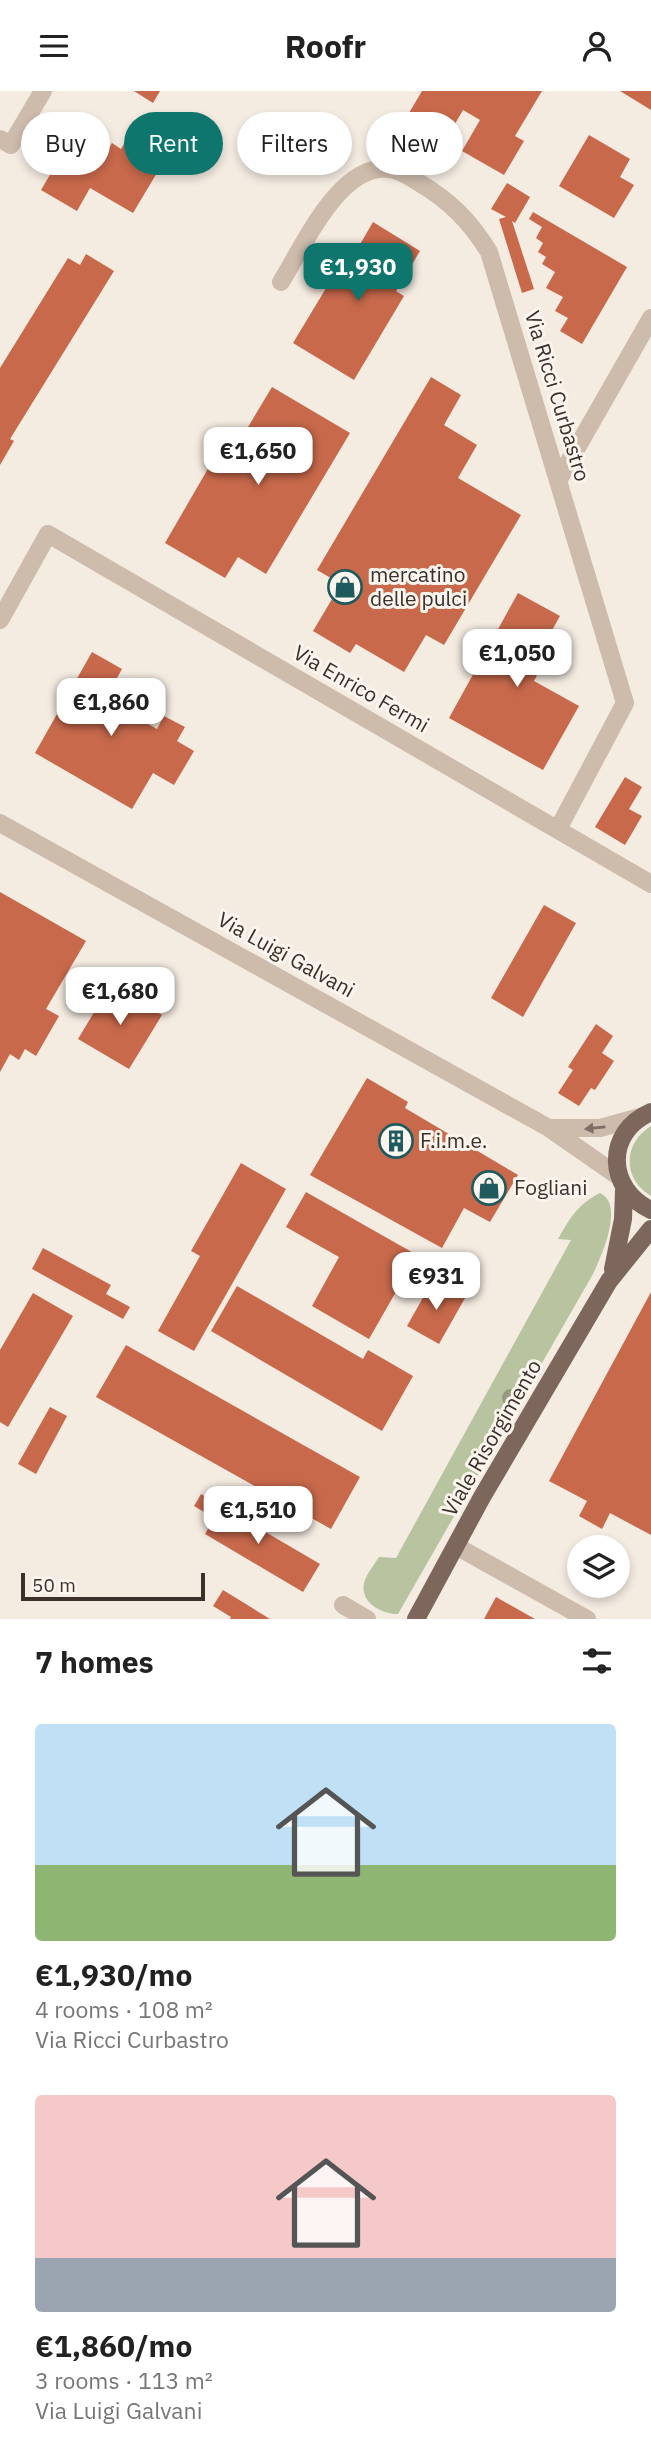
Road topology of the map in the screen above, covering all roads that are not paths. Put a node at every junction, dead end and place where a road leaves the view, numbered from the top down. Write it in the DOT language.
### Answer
graph roads {
  1 [pos="43,91"];
  2 [pos="0,139"];
  3 [pos="281,282"];
  4 [pos="651,318"];
  5 [pos="559,479"];
  6 [pos="0,620"];
  7 [pos="0,823"];
  8 [pos="558,829"];
  9 [pos="651,884"];
  10 [pos="646,1114"];
  11 [pos="549,1128"];
  12 [pos="621,1183"];
  13 [pos="651,1210"];
  14 [pos="651,1229"];
  15 [pos="609,1281"];
  16 [pos="456,1546"];
  17 [pos="343,1605"];
  18 [pos="367,1619"];
  19 [pos="416,1619"];
  20 [pos="587,1619"];
  1 -- 2 [label="street"];
  3 -- 5 [label="street, Via Ricci Curbastro"];
  4 -- 5 [label="street"];
  5 -- 8 [label="street, Via Ricci Curbastro"];
  6 -- 8 [label="street, Via Enrico Fermi"];
  7 -- 11 [label="street, Via Luigi Galvani"];
  8 -- 9 [label="street, Via Enrico Fermi"];
  10 -- 11 [label="street, Via Luigi Galvani, one-way"];
  10 -- 12 [label="main road, Viale Risorgimento"];
  11 -- 12 [label="street, Via Luigi Galvani"];
  12 -- 13 [label="main road"];
  12 -- 15 [label="main road, Viale Risorgimento"];
  14 -- 15 [label="main road, Viale Risorgimento"];
  15 -- 16 [label="main road, Viale Risorgimento"];
  16 -- 19 [label="main road, Viale Risorgimento"];
  16 -- 20 [label="street"];
  17 -- 18 [label="street"];
}
